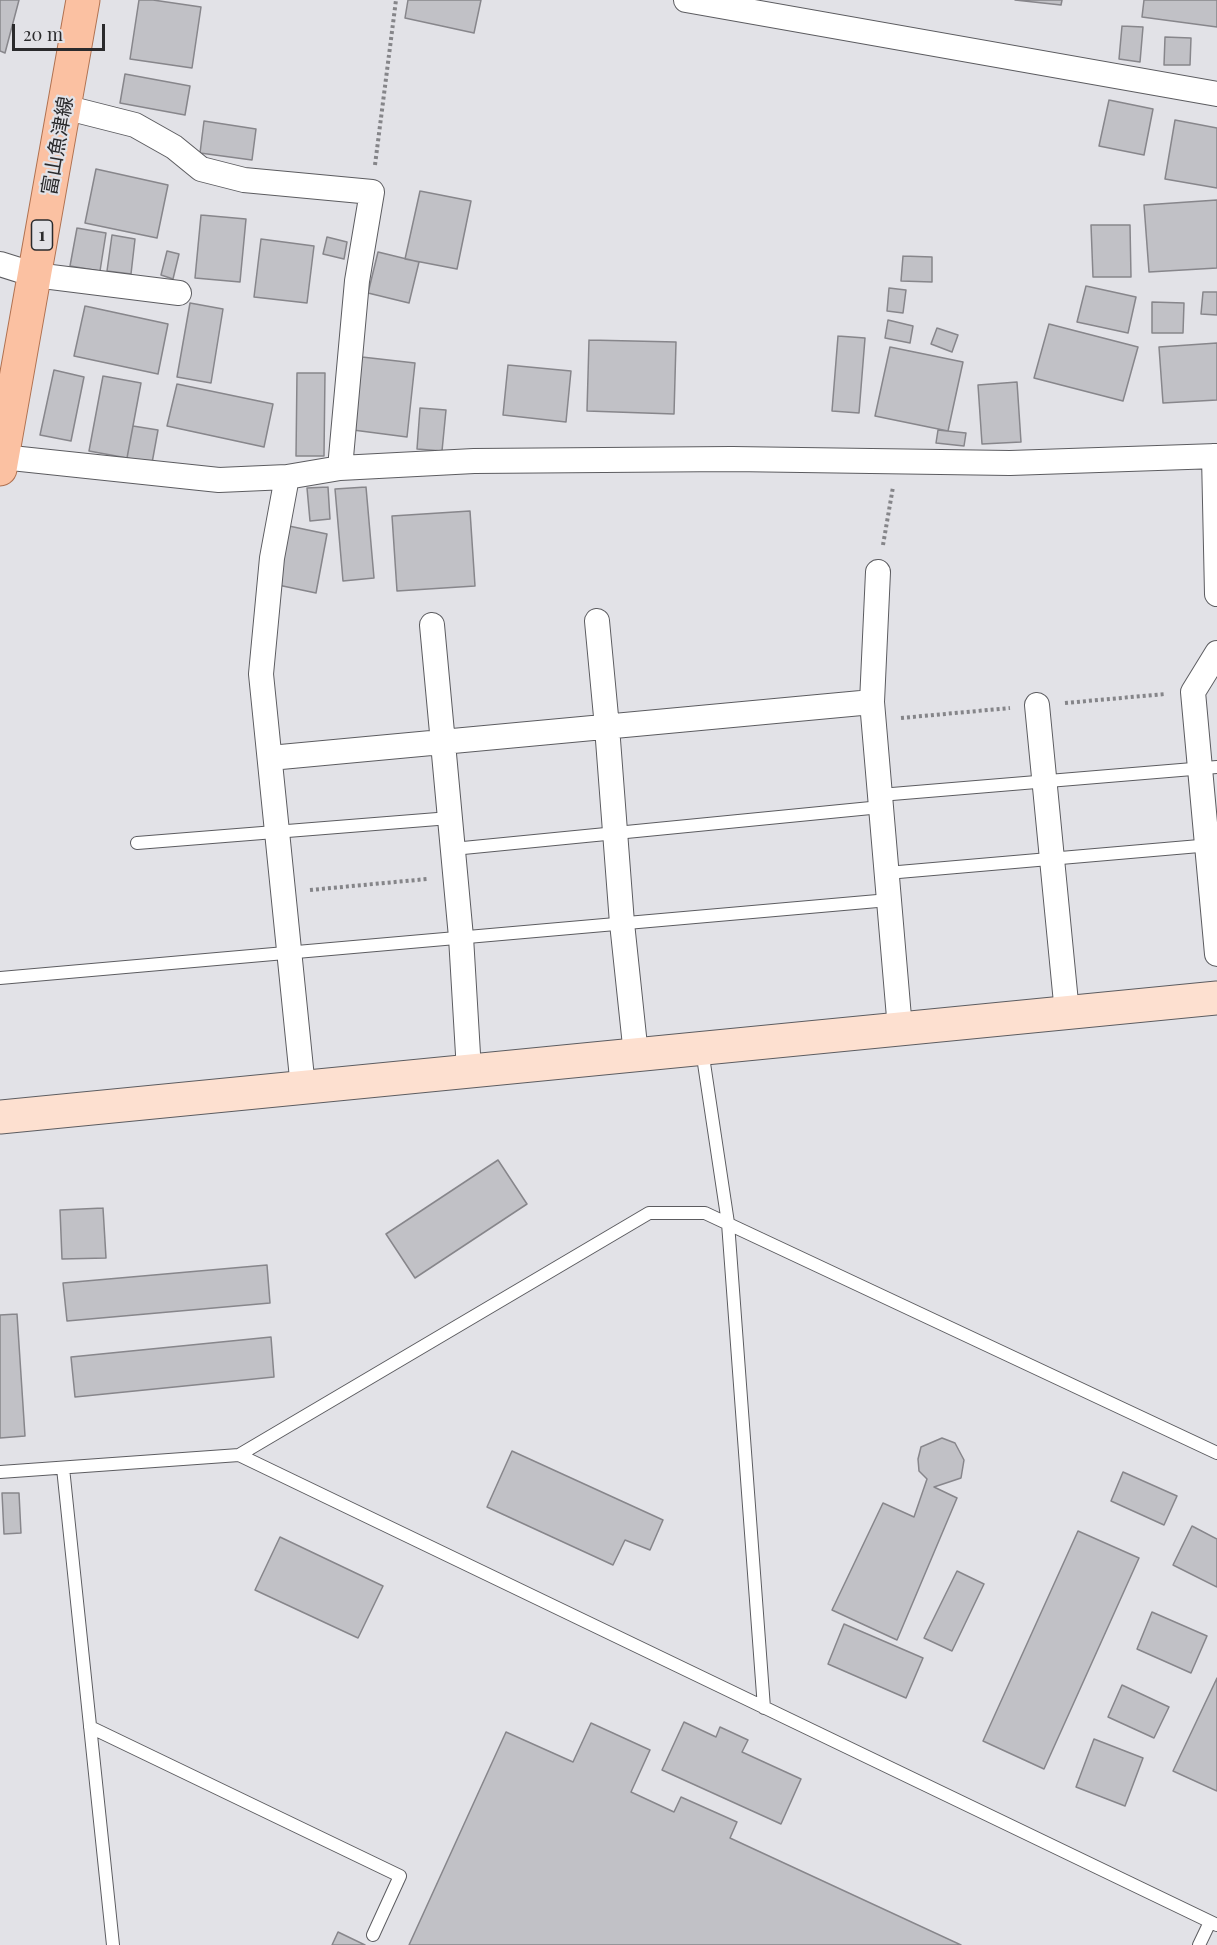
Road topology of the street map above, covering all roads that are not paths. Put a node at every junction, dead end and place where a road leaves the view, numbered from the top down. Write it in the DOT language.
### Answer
graph roads {
  1 [pos="83,0"];
  2 [pos="686,0"];
  3 [pos="1217,94"];
  4 [pos="64,107"];
  5 [pos="0,264"];
  6 [pos="35,275"];
  7 [pos="179,293"];
  8 [pos="1215,456"];
  9 [pos="1,463"];
  10 [pos="340,468"];
  11 [pos="287,477"];
  12 [pos="878,572"];
  13 [pos="1217,594"];
  14 [pos="597,621"];
  15 [pos="432,625"];
  16 [pos="1217,653"];
  17 [pos="872,702"];
  18 [pos="1037,705"];
  19 [pos="607,726"];
  20 [pos="443,742"];
  21 [pos="270,758"];
  22 [pos="1208,768"];
  23 [pos="1044,781"];
  24 [pos="880,801"];
  25 [pos="450,818"];
  26 [pos="278,833"];
  27 [pos="614,834"];
  28 [pos="137,843"];
  29 [pos="1212,845"];
  30 [pos="453,849"];
  31 [pos="1053,860"];
  32 [pos="887,873"];
  33 [pos="889,900"];
  34 [pos="622,923"];
  35 [pos="461,937"];
  36 [pos="290,952"];
  37 [pos="1217,954"];
  38 [pos="0,978"];
  39 [pos="1217,998"];
  40 [pos="1067,1013"];
  41 [pos="900,1029"];
  42 [pos="702,1048"];
  43 [pos="636,1055"];
  44 [pos="469,1071"];
  45 [pos="303,1088"];
  46 [pos="0,1118"];
  47 [pos="728,1222"];
  48 [pos="1217,1453"];
  49 [pos="239,1455"];
  50 [pos="63,1468"];
  51 [pos="0,1472"];
  52 [pos="764,1708"];
  53 [pos="90,1726"];
  54 [pos="1213,1923"];
  55 [pos="374,1935"];
  56 [pos="113,1945"];
  57 [pos="1199,1945"];
  1 -- 4 [label="main road, 富山魚津線 / 1"];
  2 -- 3 [label="street"];
  4 -- 6 [label="main road, 富山魚津線 / 1"];
  4 -- 10 [label="street"];
  5 -- 6 [label="street"];
  6 -- 7 [label="street"];
  6 -- 9 [label="main road, 富山魚津線 / 1"];
  8 -- 10 [label="street"];
  8 -- 13 [label="street"];
  9 -- 11 [label="street"];
  10 -- 11 [label="street"];
  11 -- 21 [label="street"];
  12 -- 17 [label="street"];
  14 -- 19 [label="street"];
  15 -- 20 [label="street"];
  16 -- 22 [label="street"];
  17 -- 19 [label="street"];
  17 -- 24 [label="street"];
  18 -- 23 [label="street"];
  19 -- 20 [label="street"];
  19 -- 27 [label="street"];
  20 -- 21 [label="street"];
  20 -- 25 [label="street"];
  21 -- 26 [label="street"];
  22 -- 23 [label="lane"];
  22 -- 29 [label="street"];
  23 -- 24 [label="lane"];
  23 -- 31 [label="street"];
  24 -- 27 [label="lane"];
  24 -- 32 [label="street"];
  25 -- 26 [label="lane"];
  25 -- 30 [label="street"];
  26 -- 28 [label="lane"];
  26 -- 36 [label="street"];
  27 -- 30 [label="lane"];
  27 -- 34 [label="street"];
  29 -- 31 [label="lane"];
  29 -- 37 [label="street"];
  30 -- 35 [label="street"];
  31 -- 32 [label="lane"];
  31 -- 40 [label="street"];
  32 -- 33 [label="street"];
  33 -- 34 [label="lane"];
  33 -- 41 [label="street"];
  34 -- 35 [label="lane"];
  34 -- 43 [label="street"];
  35 -- 36 [label="lane"];
  35 -- 44 [label="street"];
  36 -- 38 [label="lane"];
  36 -- 45 [label="street"];
  39 -- 40 [label="street"];
  40 -- 41 [label="street"];
  41 -- 42 [label="street"];
  42 -- 43 [label="street"];
  42 -- 47 [label="lane"];
  43 -- 44 [label="street"];
  44 -- 45 [label="street"];
  45 -- 46 [label="street"];
  47 -- 48 [label="lane"];
  47 -- 49 [label="lane"];
  47 -- 52 [label="lane"];
  49 -- 50 [label="lane"];
  49 -- 52 [label="lane"];
  50 -- 51 [label="lane"];
  50 -- 53 [label="lane"];
  52 -- 54 [label="lane"];
  53 -- 55 [label="lane"];
  53 -- 56 [label="lane"];
  54 -- 57 [label="lane"];
}
